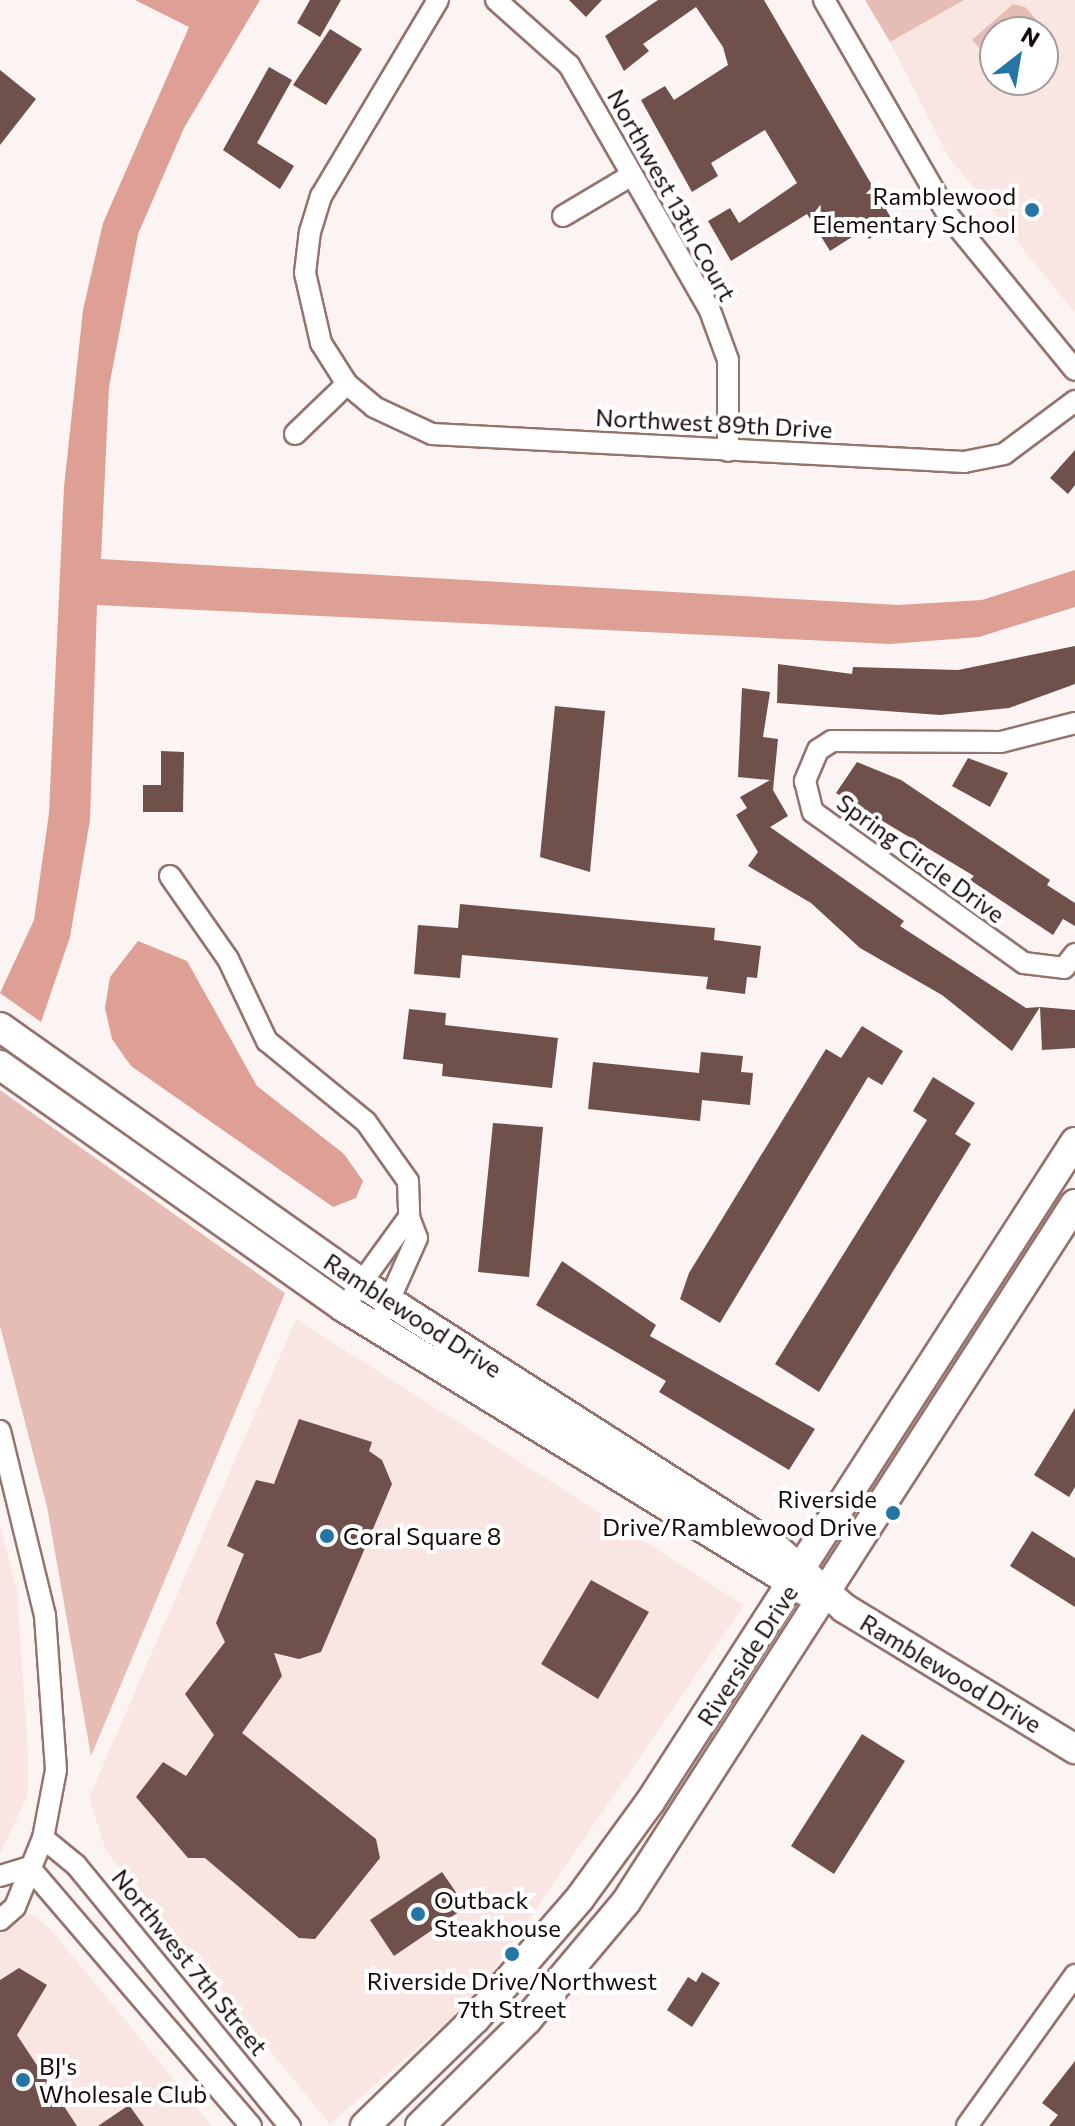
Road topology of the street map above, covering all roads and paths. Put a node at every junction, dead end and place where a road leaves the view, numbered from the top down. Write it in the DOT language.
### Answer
graph roads {
  1 [pos="438,0"];
  2 [pos="496,0"];
  3 [pos="824,0"];
  4 [pos="632,175"];
  5 [pos="563,216"];
  6 [pos="1075,370"];
  7 [pos="347,384"];
  8 [pos="1075,401"];
  9 [pos="295,434"];
  10 [pos="728,451"];
  11 [pos="1075,723"];
  12 [pos="170,876"];
  13 [pos="1075,954"];
  14 [pos="0,1027"];
  15 [pos="10,1073"];
  16 [pos="1075,1142"];
  17 [pos="1075,1204"];
  18 [pos="409,1217"];
  19 [pos="361,1283"];
  20 [pos="390,1302"];
  21 [pos="343,1307"];
  22 [pos="374,1327"];
  23 [pos="0,1431"];
  24 [pos="797,1578"];
  25 [pos="828,1596"];
  26 [pos="1075,1749"];
  27 [pos="43,1838"];
  28 [pos="29,1867"];
  29 [pos="0,1876"];
  30 [pos="0,1920"];
  31 [pos="1075,1975"];
  32 [pos="251,2126"];
  33 [pos="290,2126"];
  34 [pos="365,2126"];
  35 [pos="420,2126"];
  36 [pos="967,2126"];
  1 -- 7 [label="street"];
  2 -- 4 [label="street, Northwest 13th Court"];
  3 -- 6 [label="street"];
  4 -- 5 [label="street"];
  4 -- 10 [label="street, Northwest 13th Court"];
  7 -- 9 [label="street"];
  7 -- 10 [label="street, Northwest 89th Drive"];
  8 -- 10 [label="street, Northwest 89th Drive"];
  11 -- 13 [label="street, Spring Circle Drive"];
  12 -- 18 [label="street"];
  14 -- 19 [label="street, Ramblewood Drive"];
  15 -- 21 [label="street, Ramblewood Drive"];
  16 -- 24 [label="street, Riverside Drive"];
  17 -- 25 [label="street, Riverside Drive"];
  18 -- 19 [label="street"];
  18 -- 20 [label="street"];
  19 -- 20 [label="street, Ramblewood Drive"];
  19 -- 21 [label="street"];
  20 -- 22 [label="street"];
  20 -- 24 [label="street, Ramblewood Drive"];
  21 -- 22 [label="street, Ramblewood Drive"];
  22 -- 24 [label="street, Ramblewood Drive"];
  23 -- 27 [label="street"];
  24 -- 25 [label="street, Ramblewood Drive"];
  24 -- 34 [label="street, Riverside Drive"];
  25 -- 26 [label="street, Ramblewood Drive"];
  25 -- 35 [label="street, Riverside Drive"];
  27 -- 28 [label="street"];
  27 -- 33 [label="street, Northwest 7th Street"];
  28 -- 29 [label="street"];
  28 -- 30 [label="street"];
  28 -- 32 [label="street"];
  31 -- 36 [label="street"];
}
